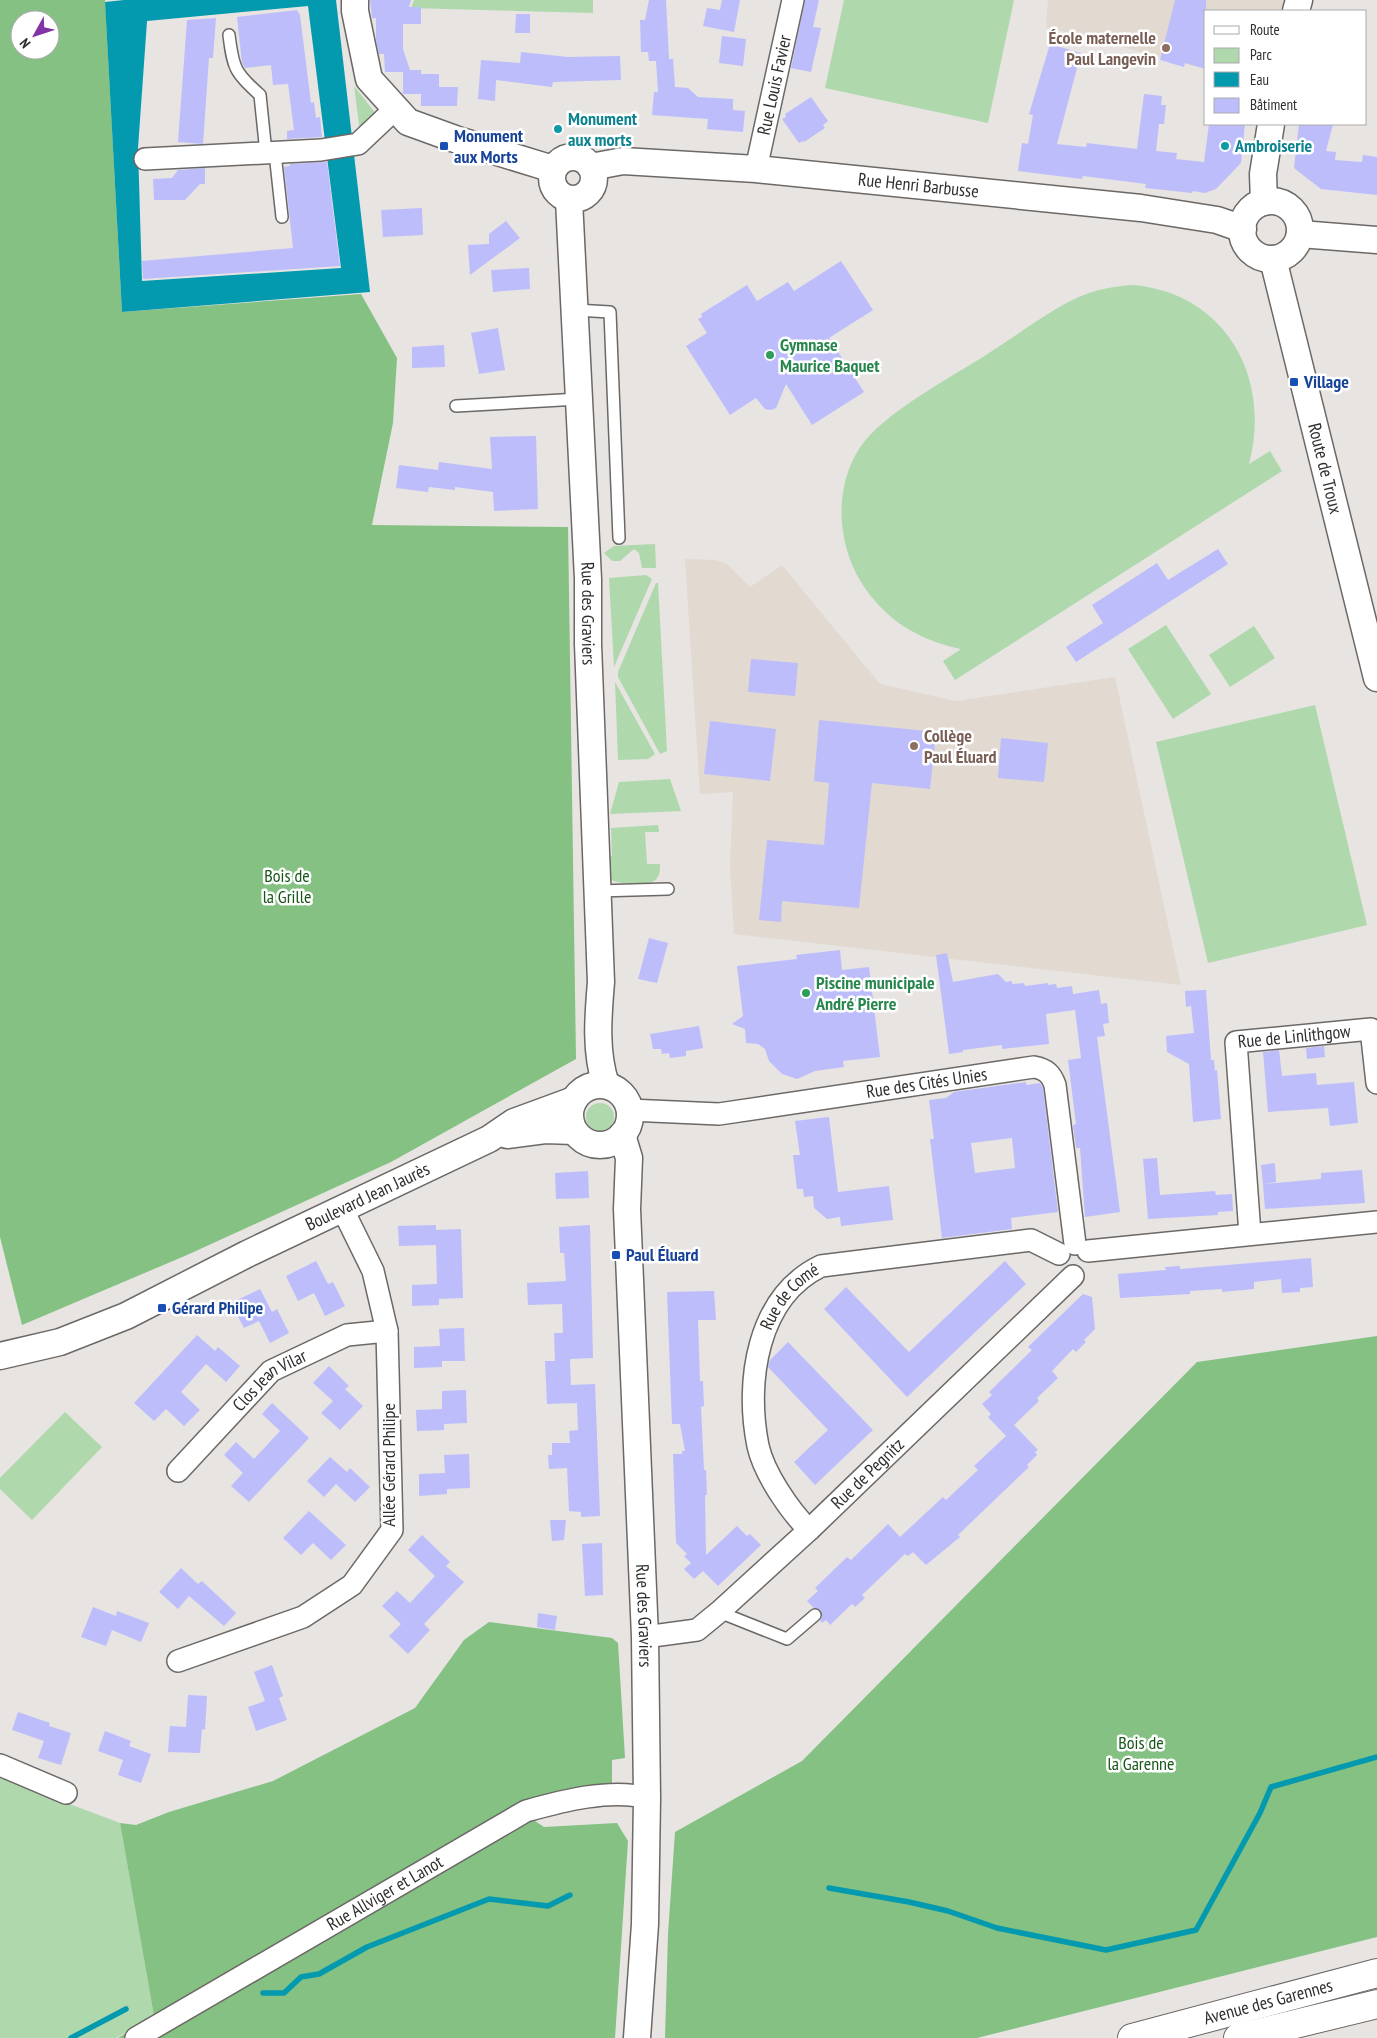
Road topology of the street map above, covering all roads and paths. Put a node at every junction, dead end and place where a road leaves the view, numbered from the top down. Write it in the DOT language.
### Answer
graph roads {
  1 [pos="355,0"];
  2 [pos="793,0"];
  3 [pos="229,35"];
  4 [pos="394,110"];
  5 [pos="1271,125"];
  6 [pos="271,153"];
  7 [pos="145,159"];
  8 [pos="591,167"];
  9 [pos="554,169"];
  10 [pos="756,169"];
  11 [pos="569,200"];
  12 [pos="1264,202"];
  13 [pos="282,217"];
  14 [pos="1243,229"];
  15 [pos="1300,234"];
  16 [pos="1377,240"];
  17 [pos="1273,259"];
  18 [pos="574,310"];
  19 [pos="580,400"];
  20 [pos="456,406"];
  21 [pos="619,538"];
  22 [pos="1377,678"];
  23 [pos="668,889"];
  24 [pos="598,891"];
  25 [pos="1377,1083"];
  26 [pos="587,1092"];
  27 [pos="630,1110"];
  28 [pos="574,1131"];
  29 [pos="622,1135"];
  30 [pos="489,1139"];
  31 [pos="596,1144"];
  32 [pos="627,1209"];
  33 [pos="344,1210"];
  34 [pos="1377,1222"];
  35 [pos="1250,1234"];
  36 [pos="1074,1250"];
  37 [pos="1073,1276"];
  38 [pos="387,1331"];
  39 [pos="0,1356"];
  40 [pos="178,1471"];
  41 [pos="809,1530"];
  42 [pos="719,1612"];
  43 [pos="815,1615"];
  44 [pos="645,1637"];
  45 [pos="178,1661"];
  46 [pos="0,1765"];
  47 [pos="66,1793"];
  48 [pos="647,1798"];
  49 [pos="1377,1974"];
  50 [pos="1377,2004"];
  51 [pos="639,2034"];
  52 [pos="136,2038"];
  53 [pos="1132,2038"];
  54 [pos="1238,2038"];
  1 -- 4 [label="street"];
  2 -- 10 [label="street, Rue Louis Favier"];
  3 -- 6 [label="lane"];
  4 -- 6 [label="street"];
  4 -- 9 [label="street"];
  5 -- 12 [label="street"];
  6 -- 7 [label="street"];
  6 -- 13 [label="lane"];
  8 -- 9 [label="street"];
  8 -- 10 [label="street, Rue Henri Barbusse"];
  8 -- 11 [label="street"];
  9 -- 11 [label="street"];
  10 -- 14 [label="street, Rue Henri Barbusse"];
  11 -- 18 [label="street, Rue des Graviers"];
  12 -- 14 [label="street"];
  12 -- 15 [label="street"];
  14 -- 17 [label="street"];
  15 -- 16 [label="street"];
  15 -- 17 [label="street"];
  17 -- 22 [label="street, Route de Troux"];
  18 -- 19 [label="street, Rue des Graviers"];
  18 -- 21 [label="lane"];
  19 -- 20 [label="lane"];
  19 -- 24 [label="street, Rue des Graviers"];
  23 -- 24 [label="lane"];
  24 -- 26 [label="street, Rue des Graviers"];
  25 -- 35 [label="street, Rue de Linlithgow"];
  26 -- 27 [label="street"];
  26 -- 28 [label="street"];
  26 -- 30 [label="street, Boulevard Jean Jaurès"];
  27 -- 29 [label="street"];
  27 -- 36 [label="street, Rue des Cités Unies"];
  28 -- 30 [label="street, Boulevard Jean Jaurès"];
  28 -- 31 [label="street"];
  29 -- 31 [label="street"];
  29 -- 32 [label="street, Rue des Graviers"];
  30 -- 33 [label="street, Boulevard Jean Jaurès"];
  31 -- 32 [label="street, Rue des Graviers"];
  32 -- 44 [label="street, Rue des Graviers"];
  33 -- 38 [label="street, Allée Gérard Philipe"];
  33 -- 39 [label="street, Boulevard Jean Jaurès"];
  34 -- 35 [label="street"];
  35 -- 36 [label="street"];
  36 -- 37 [label="street"];
  36 -- 37 [label="street, Rue de Pegnitz"];
  36 -- 41 [label="street, Rue de Comé"];
  37 -- 41 [label="street, Rue de Pegnitz"];
  38 -- 40 [label="street, Clos Jean Vilar"];
  38 -- 45 [label="street, Allée Gérard Philipe"];
  41 -- 42 [label="street, Rue de Pegnitz"];
  42 -- 43 [label="lane"];
  42 -- 44 [label="street, Rue de Pegnitz"];
  44 -- 48 [label="street, Rue des Graviers"];
  46 -- 47 [label="street"];
  48 -- 51 [label="street, Rue des Graviers"];
  48 -- 52 [label="street, Rue Allviger et Lanot"];
  49 -- 53 [label="main road, Avenue des Garennes"];
  50 -- 54 [label="main road, Avenue des Garennes"];
}
